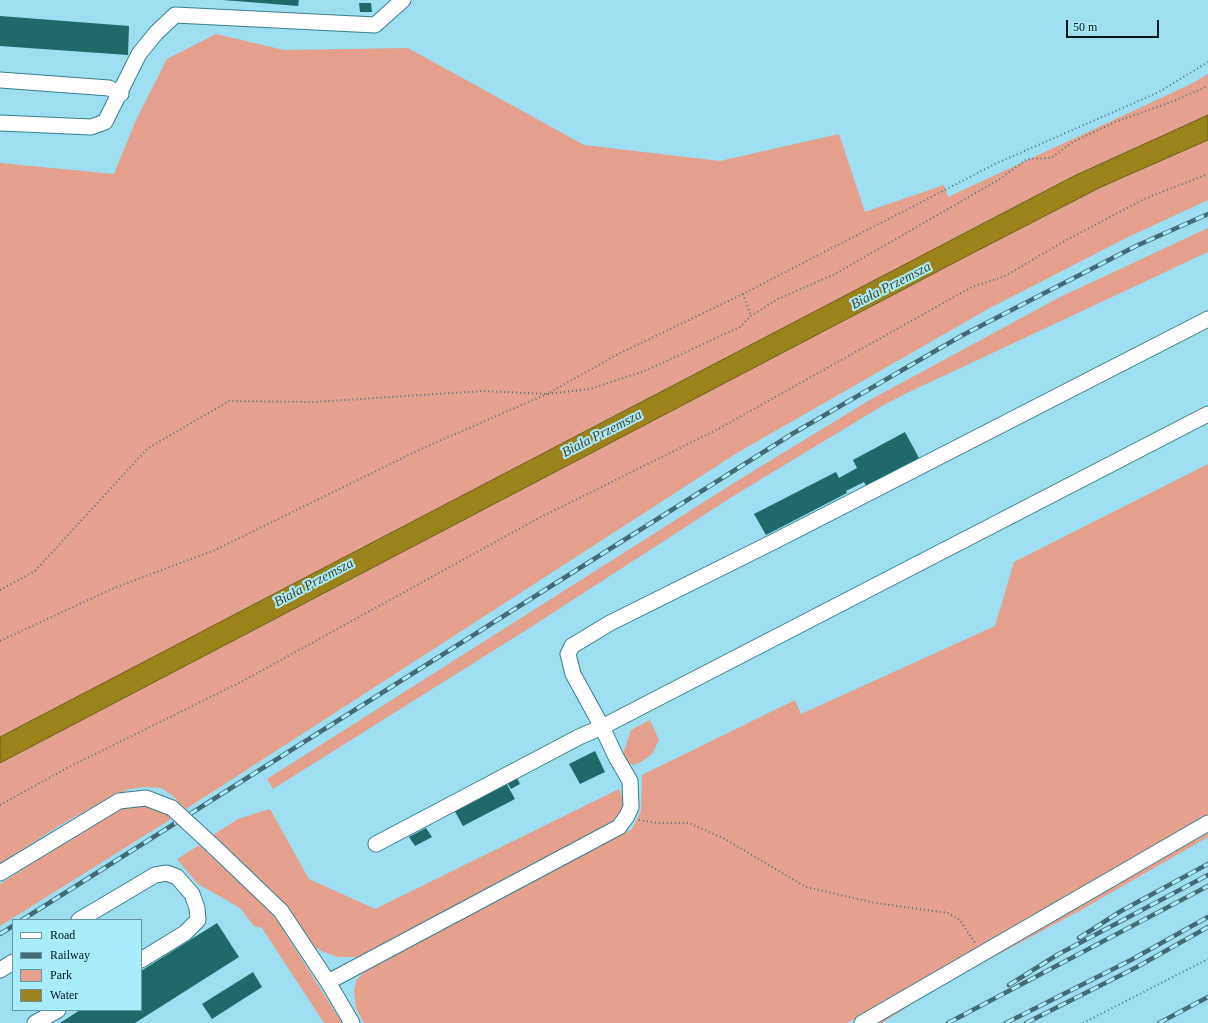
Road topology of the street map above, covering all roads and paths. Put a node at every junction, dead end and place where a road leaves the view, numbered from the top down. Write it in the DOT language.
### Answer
graph roads {
  1 [pos="403,0"];
  2 [pos="1208,62"];
  3 [pos="0,80"];
  4 [pos="1208,86"];
  5 [pos="121,94"];
  6 [pos="0,123"];
  7 [pos="1208,174"];
  8 [pos="743,294"];
  9 [pos="751,316"];
  10 [pos="1208,319"];
  11 [pos="547,394"];
  12 [pos="1208,414"];
  13 [pos="0,590"];
  14 [pos="0,641"];
  15 [pos="602,727"];
  16 [pos="0,805"];
  17 [pos="631,807"];
  18 [pos="1208,823"];
  19 [pos="376,844"];
  20 [pos="0,874"];
  21 [pos="81,919"];
  22 [pos="982,953"];
  23 [pos="142,959"];
  24 [pos="1208,959"];
  25 [pos="12,963"];
  26 [pos="0,970"];
  27 [pos="328,982"];
  28 [pos="56,1011"];
  29 [pos="35,1023"];
  30 [pos="352,1023"];
  31 [pos="862,1023"];
  32 [pos="1083,1023"];
  1 -- 5 [label="street"];
  2 -- 8 [label="path"];
  3 -- 5 [label="street"];
  4 -- 9 [label="path"];
  5 -- 6 [label="street"];
  7 -- 16 [label="path"];
  8 -- 9 [label="path"];
  8 -- 11 [label="path"];
  9 -- 11 [label="path"];
  10 -- 15 [label="street"];
  11 -- 13 [label="path"];
  11 -- 14 [label="path"];
  12 -- 15 [label="street"];
  15 -- 17 [label="street"];
  15 -- 19 [label="street"];
  17 -- 22 [label="path"];
  17 -- 27 [label="street"];
  18 -- 22 [label="street"];
  20 -- 27 [label="street, bridge"];
  21 -- 23 [label="street"];
  22 -- 31 [label="street"];
  24 -- 32 [label="path"];
  25 -- 26 [label="street"];
  27 -- 30 [label="street"];
  28 -- 29 [label="street"];
}
